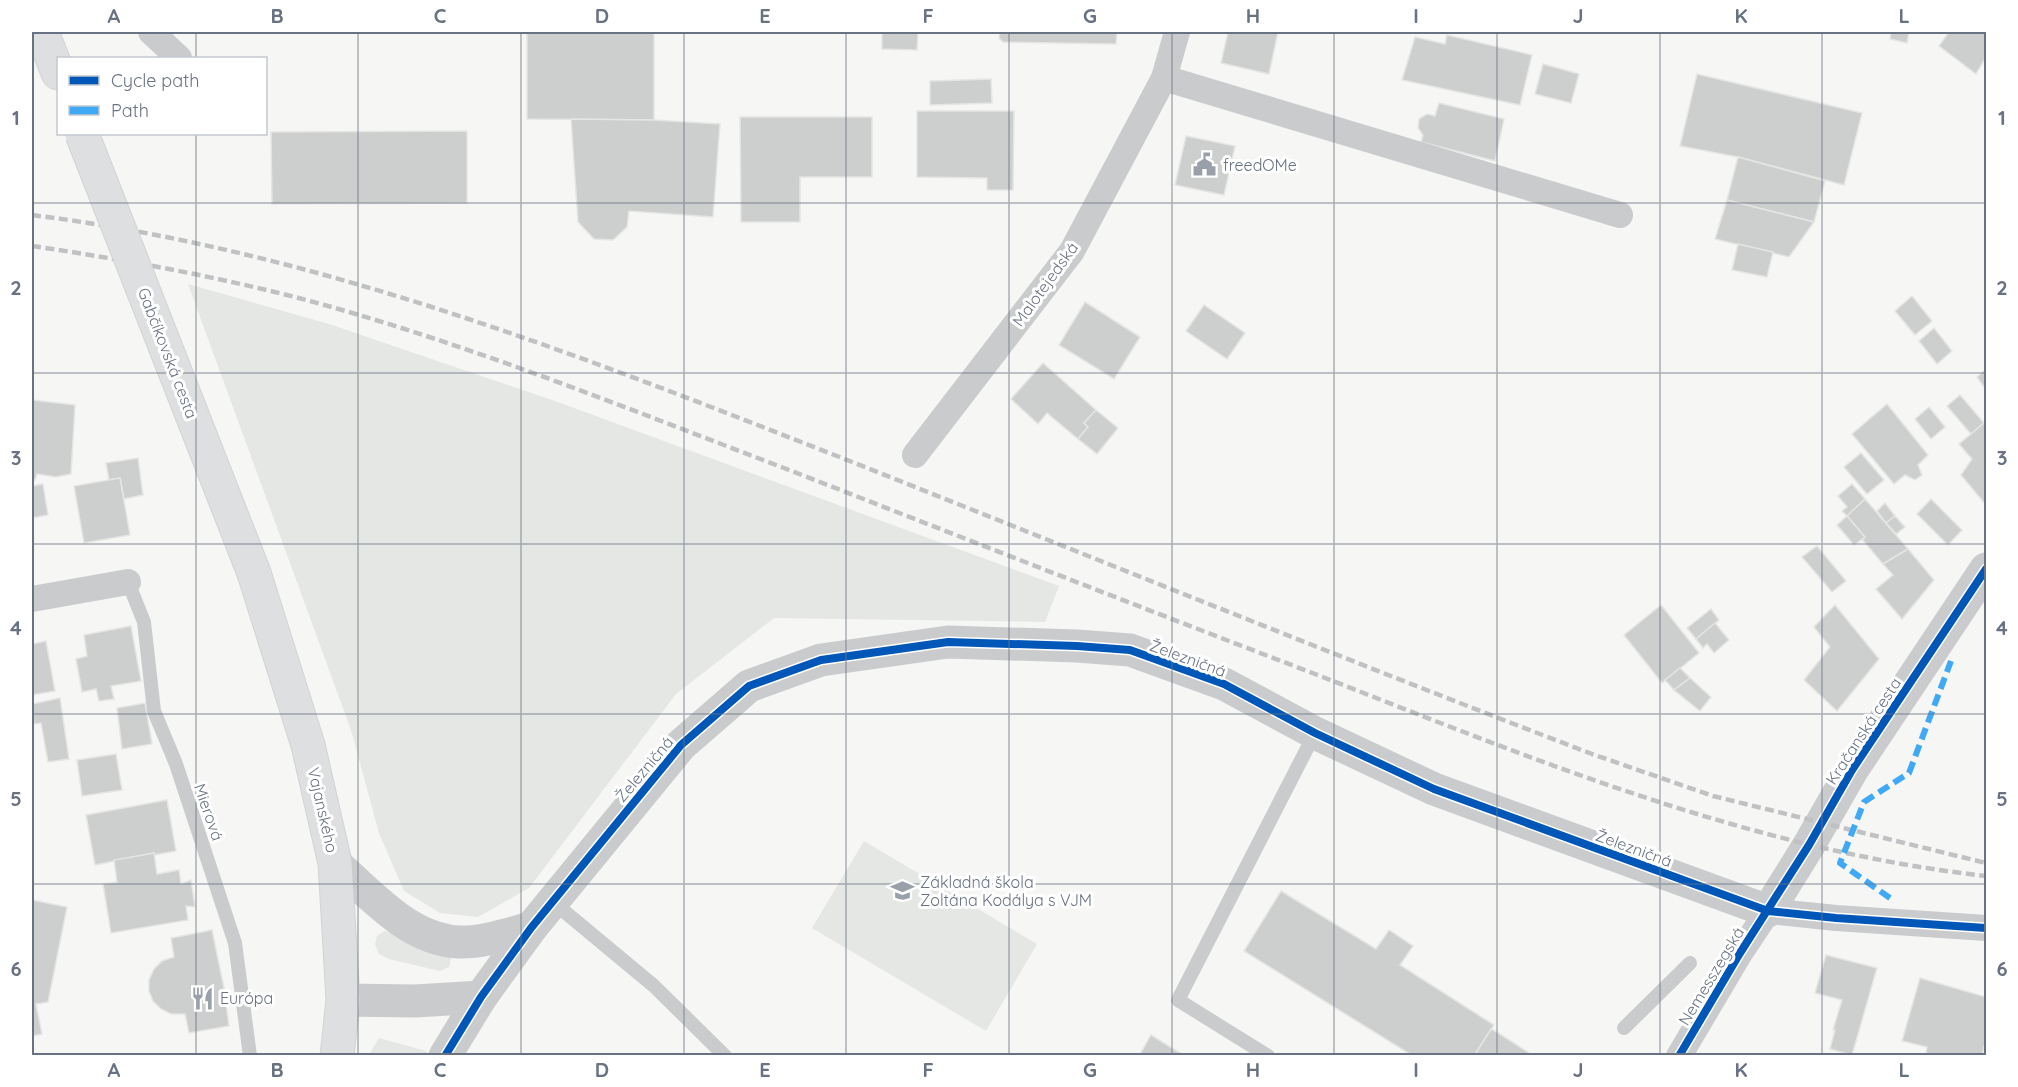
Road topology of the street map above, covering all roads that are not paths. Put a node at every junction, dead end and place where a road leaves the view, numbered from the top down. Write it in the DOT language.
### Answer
graph roads {
  1 [pos="42,32"];
  2 [pos="151,32"];
  3 [pos="1177,32"];
  4 [pos="177,57"];
  5 [pos="57,70"];
  6 [pos="1164,78"];
  7 [pos="82,135"];
  8 [pos="1620,215"];
  9 [pos="915,454"];
  10 [pos="1986,569"];
  11 [pos="254,573"];
  12 [pos="128,582"];
  13 [pos="32,599"];
  14 [pos="1316,733"];
  15 [pos="335,863"];
  16 [pos="554,902"];
  17 [pos="1768,910"];
  18 [pos="531,928"];
  19 [pos="1986,928"];
  20 [pos="1690,963"];
  21 [pos="481,997"];
  22 [pos="343,1000"];
  23 [pos="1624,1028"];
  24 [pos="250,1056"];
  25 [pos="337,1056"];
  26 [pos="446,1056"];
  27 [pos="725,1056"];
  28 [pos="1268,1056"];
  29 [pos="1679,1056"];
  1 -- 5 [label="main road"];
  2 -- 4 [label="street"];
  3 -- 6 [label="street, Malotejedská"];
  6 -- 8 [label="street"];
  6 -- 9 [label="street, Malotejedská"];
  7 -- 11 [label="main road, Gabčíkovská cesta, bridge"];
  10 -- 17 [label="street, Kračanská cesta"];
  11 -- 15 [label="main road, Vajanského"];
  12 -- 13 [label="street"];
  12 -- 24 [label="lane, Mierová"];
  14 -- 16 [label="street, Železničná"];
  14 -- 17 [label="street, Železničná"];
  14 -- 28 [label="lane"];
  15 -- 18 [label="street"];
  15 -- 22 [label="main road, Vajanského"];
  16 -- 18 [label="street, Železničná"];
  16 -- 27 [label="lane"];
  17 -- 19 [label="street, Železničná"];
  17 -- 29 [label="street, Nemesszegská"];
  18 -- 21 [label="street, Železničná"];
  20 -- 23 [label="lane"];
  21 -- 22 [label="street"];
  21 -- 26 [label="street, Železničná"];
  22 -- 25 [label="main road, Vajanského"];
}
